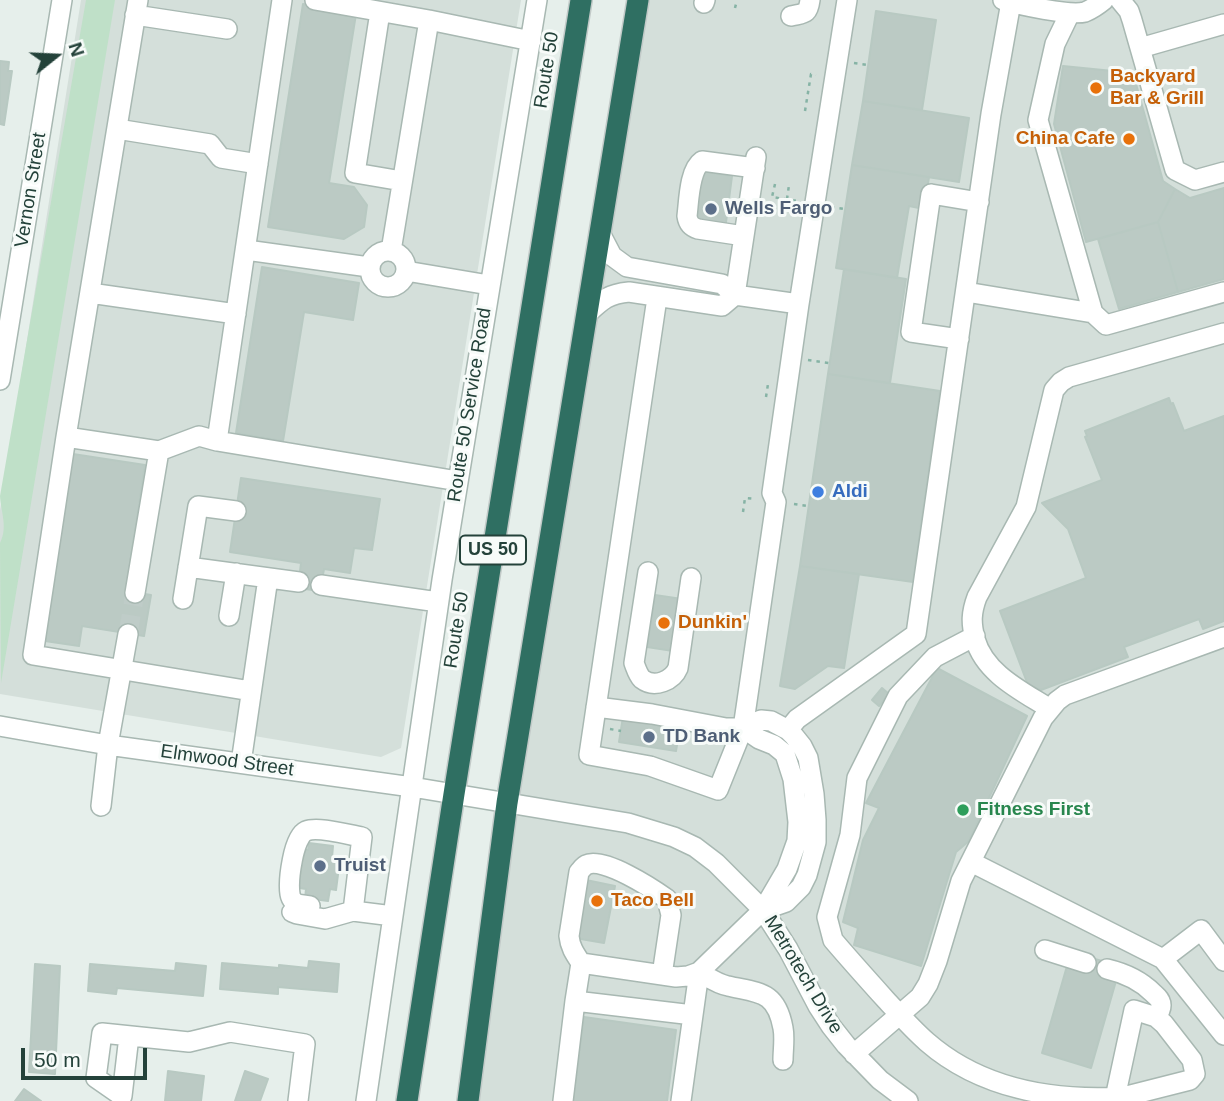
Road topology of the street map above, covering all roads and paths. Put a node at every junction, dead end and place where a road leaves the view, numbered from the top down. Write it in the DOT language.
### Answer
graph roads {
  1 [pos="62,0"];
  2 [pos="282,0"];
  3 [pos="314,0"];
  4 [pos="537,0"];
  5 [pos="581,0"];
  6 [pos="638,0"];
  7 [pos="737,0"];
  8 [pos="802,0"];
  9 [pos="810,0"];
  10 [pos="847,0"];
  11 [pos="1104,0"];
  12 [pos="1120,0"];
  13 [pos="1007,1"];
  14 [pos="137,8"];
  15 [pos="735,8"];
  16 [pos="380,12"];
  17 [pos="1070,13"];
  18 [pos="429,20"];
  19 [pos="1224,24"];
  20 [pos="227,29"];
  21 [pos="531,41"];
  22 [pos="1140,48"];
  23 [pos="117,128"];
  24 [pos="258,164"];
  25 [pos="1224,173"];
  26 [pos="402,181"];
  27 [pos="789,185"];
  28 [pos="787,199"];
  29 [pos="979,202"];
  30 [pos="600,233"];
  31 [pos="744,236"];
  32 [pos="246,250"];
  33 [pos="391,251"];
  34 [pos="369,267"];
  35 [pos="406,271"];
  36 [pos="489,285"];
  37 [pos="966,292"];
  38 [pos="1224,292"];
  39 [pos="90,293"];
  40 [pos="735,295"];
  41 [pos="657,298"];
  42 [pos="799,304"];
  43 [pos="1093,313"];
  44 [pos="236,314"];
  45 [pos="587,314"];
  46 [pos="1224,333"];
  47 [pos="959,339"];
  48 [pos="0,380"];
  49 [pos="66,437"];
  50 [pos="217,441"];
  51 [pos="159,451"];
  52 [pos="458,481"];
  53 [pos="236,511"];
  54 [pos="188,567"];
  55 [pos="648,572"];
  56 [pos="236,573"];
  57 [pos="268,578"];
  58 [pos="691,578"];
  59 [pos="299,582"];
  60 [pos="321,585"];
  61 [pos="135,593"];
  62 [pos="183,599"];
  63 [pos="439,602"];
  64 [pos="229,616"];
  65 [pos="128,634"];
  66 [pos="975,636"];
  67 [pos="1224,636"];
  68 [pos="122,669"];
  69 [pos="251,691"];
  70 [pos="596,707"];
  71 [pos="1050,709"];
  72 [pos="0,726"];
  73 [pos="743,728"];
  74 [pos="788,730"];
  75 [pos="108,746"];
  76 [pos="241,763"];
  77 [pos="412,787"];
  78 [pos="454,794"];
  79 [pos="507,803"];
  80 [pos="101,806"];
  81 [pos="971,862"];
  82 [pos="290,891"];
  83 [pos="763,910"];
  84 [pos="353,911"];
  85 [pos="393,916"];
  86 [pos="1045,950"];
  87 [pos="1163,960"];
  88 [pos="1224,961"];
  89 [pos="581,963"];
  90 [pos="1086,963"];
  91 [pos="1107,969"];
  92 [pos="699,972"];
  93 [pos="662,975"];
  94 [pos="575,1001"];
  95 [pos="900,1014"];
  96 [pos="693,1015"];
  97 [pos="1156,1017"];
  98 [pos="1224,1035"];
  99 [pos="130,1036"];
  100 [pos="854,1054"];
  101 [pos="783,1060"];
  102 [pos="1115,1098"];
  103 [pos="298,1101"];
  104 [pos="366,1101"];
  105 [pos="407,1101"];
  106 [pos="468,1101"];
  107 [pos="563,1101"];
  108 [pos="681,1101"];
  109 [pos="908,1101"];
  1 -- 48 [label="street, Vernon Street"];
  2 -- 24 [label="street"];
  3 -- 16 [label="street"];
  4 -- 21 [label="street, Route 50 Service Road"];
  5 -- 78 [label="highway, Route 50 / US 50"];
  6 -- 30 [label="highway, US 50"];
  7 -- 15 [label="path"];
  8 -- 9 [label="street"];
  10 -- 42 [label="street"];
  11 -- 17 [label="street"];
  12 -- 22 [label="street"];
  13 -- 17 [label="street"];
  13 -- 29 [label="street"];
  14 -- 20 [label="street"];
  14 -- 23 [label="street"];
  16 -- 18 [label="street"];
  16 -- 26 [label="street"];
  17 -- 43 [label="street"];
  18 -- 21 [label="street"];
  18 -- 26 [label="street"];
  19 -- 22 [label="street"];
  21 -- 36 [label="street, Route 50 Service Road"];
  22 -- 25 [label="street"];
  23 -- 24 [label="street"];
  23 -- 39 [label="street"];
  24 -- 32 [label="street"];
  26 -- 33 [label="street"];
  27 -- 28 [label="path"];
  29 -- 37 [label="street"];
  29 -- 47 [label="street"];
  30 -- 40 [label="street"];
  30 -- 45 [label="highway, US 50"];
  31 -- 31 [label="street"];
  31 -- 40 [label="street"];
  32 -- 34 [label="street"];
  32 -- 44 [label="street"];
  33 -- 34 [label="street"];
  33 -- 35 [label="street"];
  34 -- 35 [label="street"];
  35 -- 36 [label="street"];
  36 -- 52 [label="street, Route 50 Service Road"];
  37 -- 43 [label="street"];
  37 -- 47 [label="street"];
  38 -- 43 [label="street"];
  39 -- 44 [label="street"];
  39 -- 49 [label="street"];
  40 -- 41 [label="street"];
  40 -- 42 [label="street"];
  41 -- 45 [label="street"];
  41 -- 70 [label="street"];
  42 -- 73 [label="street"];
  44 -- 50 [label="street"];
  45 -- 79 [label="highway, US 50"];
  46 -- 66 [label="street"];
  47 -- 74 [label="street"];
  49 -- 51 [label="street"];
  49 -- 68 [label="street"];
  50 -- 51 [label="street"];
  50 -- 52 [label="street"];
  51 -- 61 [label="street"];
  52 -- 63 [label="street, Route 50 Service Road"];
  53 -- 54 [label="street"];
  54 -- 56 [label="street"];
  54 -- 62 [label="street"];
  55 -- 58 [label="street"];
  56 -- 57 [label="street"];
  56 -- 64 [label="street"];
  57 -- 59 [label="street"];
  57 -- 69 [label="street"];
  60 -- 63 [label="street"];
  63 -- 77 [label="street, Route 50 Service Road"];
  65 -- 68 [label="street"];
  66 -- 71 [label="street"];
  66 -- 95 [label="street"];
  67 -- 71 [label="street"];
  68 -- 69 [label="street"];
  68 -- 75 [label="street"];
  69 -- 76 [label="street"];
  70 -- 73 [label="street"];
  70 -- 73 [label="street"];
  71 -- 81 [label="street"];
  72 -- 75 [label="street, Elmwood Street"];
  73 -- 74 [label="street"];
  73 -- 83 [label="street"];
  74 -- 83 [label="street"];
  75 -- 76 [label="street, Elmwood Street"];
  75 -- 80 [label="street"];
  76 -- 77 [label="street, Elmwood Street"];
  77 -- 78 [label="street, Elmwood Street"];
  77 -- 85 [label="street, Route 50 Service Road"];
  78 -- 79 [label="street, Metrotech Drive"];
  78 -- 105 [label="highway, Route 50 / US 50"];
  79 -- 83 [label="street, Metrotech Drive"];
  79 -- 106 [label="highway, US 50"];
  81 -- 87 [label="street"];
  81 -- 95 [label="street"];
  82 -- 84 [label="street"];
  82 -- 84 [label="street"];
  82 -- 84 [label="street"];
  83 -- 92 [label="street"];
  83 -- 100 [label="street, Metrotech Drive"];
  84 -- 85 [label="street"];
  85 -- 104 [label="street, Route 50 Service Road"];
  86 -- 90 [label="street"];
  87 -- 88 [label="street"];
  87 -- 98 [label="street"];
  89 -- 93 [label="street"];
  89 -- 93 [label="street"];
  89 -- 94 [label="street"];
  91 -- 97 [label="street"];
  92 -- 93 [label="street"];
  92 -- 96 [label="street"];
  92 -- 101 [label="street"];
  94 -- 96 [label="street"];
  94 -- 107 [label="street"];
  95 -- 100 [label="street"];
  95 -- 102 [label="street"];
  96 -- 108 [label="street"];
  97 -- 102 [label="street"];
  97 -- 102 [label="street"];
  99 -- 103 [label="street"];
  100 -- 109 [label="street, Metrotech Drive"];
}
